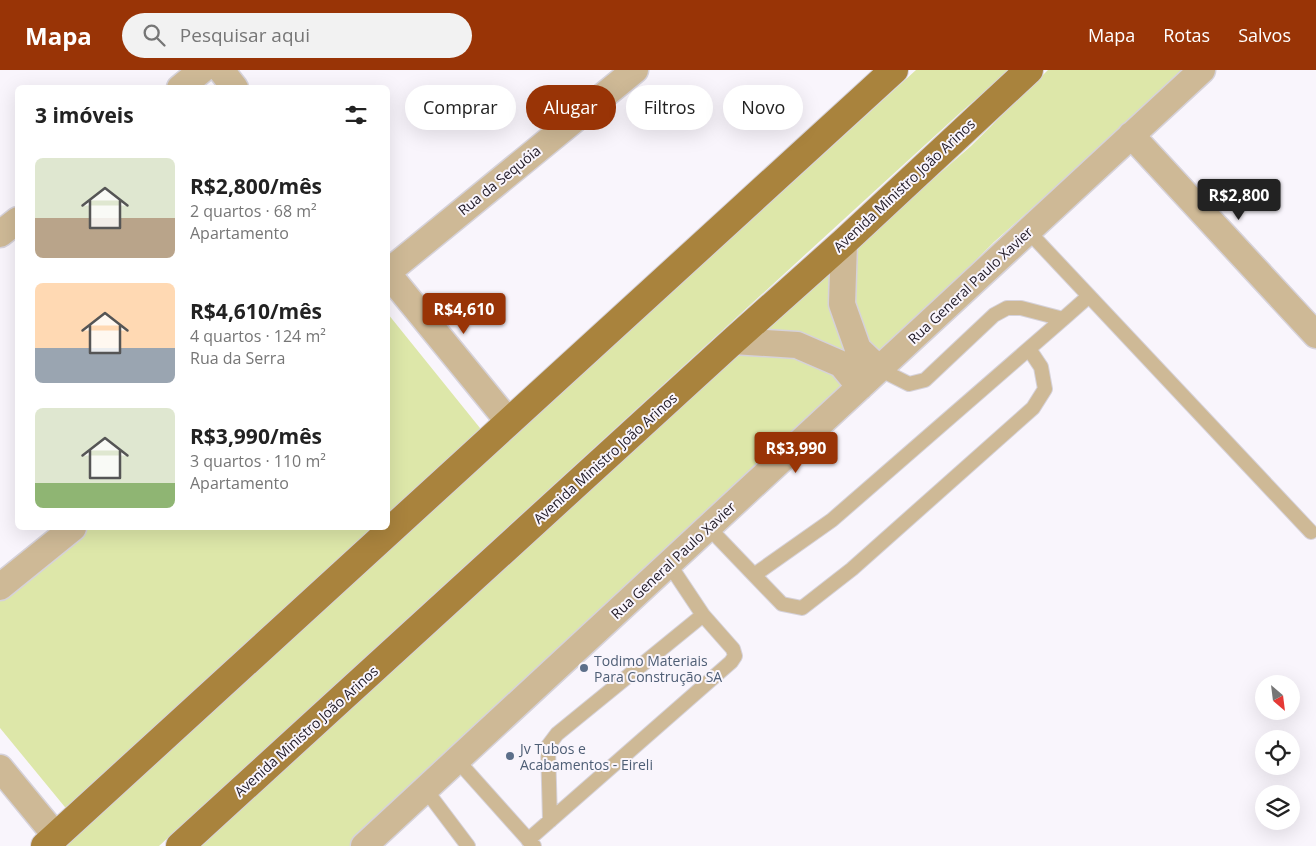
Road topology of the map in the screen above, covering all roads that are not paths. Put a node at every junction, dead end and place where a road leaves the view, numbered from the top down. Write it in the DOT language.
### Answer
graph roads {
  1 [pos="202,70"];
  2 [pos="220,70"];
  3 [pos="635,70"];
  4 [pos="894,70"];
  5 [pos="1029,70"];
  6 [pos="1199,71"];
  7 [pos="184,85"];
  8 [pos="232,85"];
  9 [pos="1131,136"];
  10 [pos="15,222"];
  11 [pos="1028,231"];
  12 [pos="0,234"];
  13 [pos="844,242"];
  14 [pos="390,271"];
  15 [pos="390,275"];
  16 [pos="1089,296"];
  17 [pos="1063,319"];
  18 [pos="1313,326"];
  19 [pos="733,340"];
  20 [pos="1029,349"];
  21 [pos="879,369"];
  22 [pos="860,387"];
  23 [pos="509,422"];
  24 [pos="708,527"];
  25 [pos="71,530"];
  26 [pos="1311,532"];
  27 [pos="669,564"];
  28 [pos="754,575"];
  29 [pos="0,587"];
  30 [pos="704,615"];
  31 [pos="457,760"];
  32 [pos="0,768"];
  33 [pos="425,789"];
  34 [pos="550,821"];
  35 [pos="51,841"];
  36 [pos="531,843"];
  37 [pos="180,846"];
  38 [pos="364,846"];
  39 [pos="468,846"];
  1 -- 7 [label="street"];
  2 -- 8 [label="street"];
  3 -- 14 [label="street, Rua da Sequóia"];
  4 -- 23 [label="main road"];
  5 -- 13 [label="main road, Avenida Ministro João Arinos"];
  6 -- 9 [label="street, Rua General Paulo Xavier"];
  9 -- 11 [label="street, Rua General Paulo Xavier"];
  9 -- 18 [label="street"];
  10 -- 12 [label="street"];
  11 -- 16 [label="lane"];
  11 -- 21 [label="street, Rua General Paulo Xavier"];
  13 -- 19 [label="main road, Avenida Ministro João Arinos"];
  13 -- 21 [label="street"];
  15 -- 23 [label="street"];
  16 -- 17 [label="lane"];
  16 -- 26 [label="lane"];
  17 -- 20 [label="lane"];
  17 -- 21 [label="lane"];
  19 -- 22 [label="street"];
  19 -- 37 [label="main road, Avenida Ministro João Arinos"];
  20 -- 28 [label="lane"];
  20 -- 28 [label="lane"];
  21 -- 22 [label="street, Rua General Paulo Xavier"];
  22 -- 24 [label="street, Rua General Paulo Xavier"];
  23 -- 35 [label="main road"];
  24 -- 27 [label="street, Rua General Paulo Xavier"];
  24 -- 28 [label="lane"];
  25 -- 29 [label="street"];
  27 -- 30 [label="lane"];
  27 -- 31 [label="street, Rua General Paulo Xavier"];
  30 -- 34 [label="lane"];
  30 -- 34 [label="lane"];
  31 -- 33 [label="street, Rua General Paulo Xavier"];
  31 -- 36 [label="lane"];
  32 -- 35 [label="street"];
  33 -- 38 [label="street, Rua General Paulo Xavier"];
  33 -- 39 [label="lane"];
  34 -- 36 [label="lane"];
}
